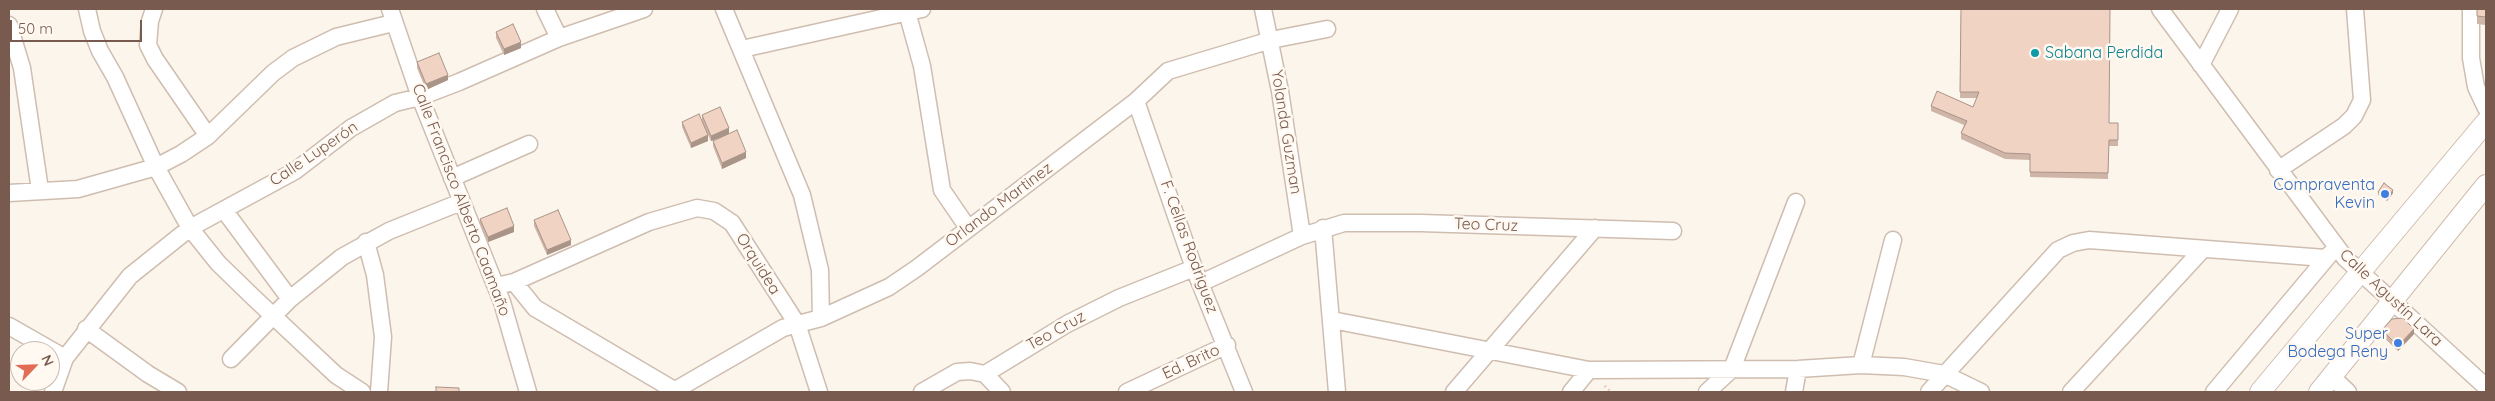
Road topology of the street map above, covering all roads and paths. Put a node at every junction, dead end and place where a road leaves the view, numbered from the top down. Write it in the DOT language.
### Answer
graph roads {
  1 [pos="87,9"];
  2 [pos="154,9"];
  3 [pos="545,9"];
  4 [pos="724,9"];
  5 [pos="1262,9"];
  6 [pos="2230,9"];
  7 [pos="2354,9"];
  8 [pos="2471,9"];
  9 [pos="633,10"];
  10 [pos="915,10"];
  11 [pos="2163,11"];
  12 [pos="861,15"];
  13 [pos="392,16"];
  14 [pos="9,25"];
  15 [pos="1327,29"];
  16 [pos="559,38"];
  17 [pos="1271,40"];
  18 [pos="742,49"];
  19 [pos="2201,65"];
  20 [pos="15,68"];
  21 [pos="420,97"];
  22 [pos="1136,101"];
  23 [pos="2486,108"];
  24 [pos="2486,122"];
  25 [pos="208,136"];
  26 [pos="530,144"];
  27 [pos="156,167"];
  28 [pos="2278,170"];
  29 [pos="452,178"];
  30 [pos="2486,185"];
  31 [pos="40,190"];
  32 [pos="9,193"];
  33 [pos="461,202"];
  34 [pos="1796,202"];
  35 [pos="224,210"];
  36 [pos="190,228"];
  37 [pos="968,228"];
  38 [pos="1323,228"];
  39 [pos="1595,228"];
  40 [pos="1673,231"];
  41 [pos="1302,236"];
  42 [pos="1893,240"];
  43 [pos="366,242"];
  44 [pos="2203,249"];
  45 [pos="2331,252"];
  46 [pos="1194,268"];
  47 [pos="2362,272"];
  48 [pos="514,282"];
  49 [pos="1201,283"];
  50 [pos="496,286"];
  51 [pos="290,299"];
  52 [pos="2392,300"];
  53 [pos="272,316"];
  54 [pos="821,318"];
  55 [pos="1332,320"];
  56 [pos="796,324"];
  57 [pos="9,326"];
  58 [pos="86,329"];
  59 [pos="1227,345"];
  60 [pos="1489,350"];
  61 [pos="65,358"];
  62 [pos="230,359"];
  63 [pos="1861,365"];
  64 [pos="1732,369"];
  65 [pos="1798,369"];
  66 [pos="1589,370"];
  67 [pos="986,374"];
  68 [pos="1944,374"];
  69 [pos="2332,377"];
  70 [pos="2486,387"];
  71 [pos="673,391"];
  72 [pos="53,392"];
  73 [pos="178,392"];
  74 [pos="362,392"];
  75 [pos="379,392"];
  76 [pos="528,392"];
  77 [pos="819,392"];
  78 [pos="922,392"];
  79 [pos="1002,392"];
  80 [pos="1127,392"];
  81 [pos="1244,392"];
  82 [pos="1337,392"];
  83 [pos="1454,392"];
  84 [pos="1571,392"];
  85 [pos="1707,392"];
  86 [pos="1794,392"];
  87 [pos="1930,392"];
  88 [pos="1981,392"];
  89 [pos="2071,392"];
  90 [pos="2214,392"];
  91 [pos="2260,392"];
  92 [pos="2319,392"];
  93 [pos="2348,392"];
  1 -- 27 [label="street"];
  2 -- 25 [label="street"];
  3 -- 16 [label="street"];
  4 -- 18 [label="street"];
  5 -- 17 [label="street, Yolanda Guzman"];
  6 -- 19 [label="street"];
  7 -- 28 [label="street"];
  8 -- 23 [label="street"];
  9 -- 16 [label="street, Calle Luperón"];
  10 -- 12 [label="street"];
  10 -- 37 [label="street"];
  11 -- 19 [label="street, Calle Agustín Lara"];
  12 -- 18 [label="street"];
  13 -- 21 [label="street, Calle Francisco Alberto Caamaño"];
  13 -- 25 [label="street"];
  14 -- 20 [label="street"];
  15 -- 17 [label="street, Orlando Martinez"];
  16 -- 21 [label="street, Calle Luperón"];
  17 -- 22 [label="street, Orlando Martinez"];
  17 -- 41 [label="street, Yolanda Guzman"];
  18 -- 54 [label="street"];
  19 -- 28 [label="street, Calle Agustín Lara"];
  20 -- 31 [label="street"];
  21 -- 29 [label="street, Calle Francisco Alberto Caamaño"];
  21 -- 35 [label="street, Calle Luperón"];
  22 -- 37 [label="street, Orlando Martinez"];
  22 -- 46 [label="street, F. Cellas Rodriguez"];
  24 -- 47 [label="street"];
  25 -- 27 [label="street"];
  26 -- 29 [label="street"];
  27 -- 31 [label="street"];
  27 -- 36 [label="street"];
  28 -- 45 [label="street, Calle Agustín Lara"];
  29 -- 33 [label="street, Calle Francisco Alberto Caamaño"];
  30 -- 52 [label="street"];
  31 -- 32 [label="street"];
  33 -- 43 [label="street"];
  33 -- 50 [label="street, Calle Francisco Alberto Caamaño"];
  34 -- 64 [label="street"];
  35 -- 36 [label="street, Calle Luperón"];
  35 -- 51 [label="street"];
  36 -- 53 [label="street"];
  36 -- 58 [label="street, Calle Luperón"];
  37 -- 54 [label="street, Orlando Martinez"];
  38 -- 39 [label="street, Teo Cruz"];
  38 -- 41 [label="street, Teo Cruz"];
  38 -- 55 [label="street"];
  39 -- 40 [label="street, Teo Cruz"];
  39 -- 60 [label="street"];
  41 -- 49 [label="street"];
  42 -- 63 [label="street"];
  43 -- 51 [label="street"];
  43 -- 75 [label="street"];
  44 -- 45 [label="street"];
  44 -- 68 [label="street"];
  44 -- 89 [label="street"];
  45 -- 47 [label="street, Calle Agustín Lara"];
  45 -- 90 [label="street"];
  46 -- 49 [label="street, F. Cellas Rodriguez"];
  46 -- 67 [label="street, Teo Cruz"];
  47 -- 52 [label="street, Calle Agustín Lara"];
  47 -- 91 [label="street"];
  48 -- 50 [label="street"];
  48 -- 56 [label="street, Orquidea"];
  48 -- 71 [label="street"];
  49 -- 59 [label="street, F. Cellas Rodriguez"];
  50 -- 76 [label="street, Calle Francisco Alberto Caamaño"];
  51 -- 53 [label="street"];
  52 -- 69 [label="street"];
  52 -- 70 [label="street, Calle Agustín Lara"];
  53 -- 62 [label="street"];
  53 -- 74 [label="street"];
  54 -- 56 [label="street, Orlando Martinez"];
  55 -- 60 [label="street"];
  55 -- 82 [label="street"];
  56 -- 71 [label="street, Orlando Martinez"];
  56 -- 77 [label="street, Orquidea"];
  57 -- 61 [label="street"];
  58 -- 61 [label="street, Calle Luperón"];
  58 -- 73 [label="street"];
  59 -- 80 [label="street, Ed. Brito"];
  59 -- 81 [label="street, F. Cellas Rodriguez"];
  60 -- 66 [label="street"];
  60 -- 83 [label="street"];
  61 -- 72 [label="street, Calle Luperón"];
  63 -- 65 [label="street"];
  63 -- 68 [label="street"];
  64 -- 65 [label="street"];
  64 -- 66 [label="street"];
  64 -- 85 [label="street"];
  65 -- 86 [label="street"];
  66 -- 84 [label="street"];
  67 -- 78 [label="street"];
  67 -- 79 [label="street"];
  68 -- 87 [label="street"];
  68 -- 88 [label="street"];
  69 -- 92 [label="street"];
  69 -- 93 [label="street"];
}
